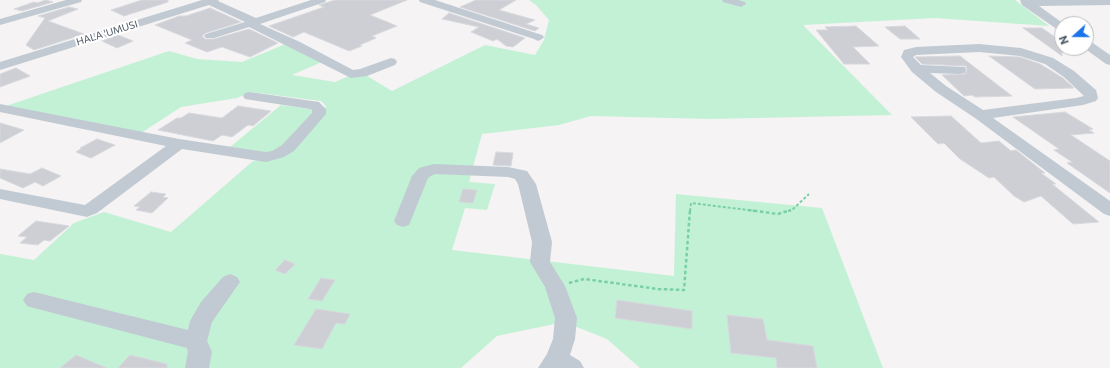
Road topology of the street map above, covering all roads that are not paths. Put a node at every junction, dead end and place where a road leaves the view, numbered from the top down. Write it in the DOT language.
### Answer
graph roads {
  1 [pos="77,0"];
  2 [pos="210,0"];
  3 [pos="321,0"];
  4 [pos="727,0"];
  5 [pos="429,1"];
  6 [pos="1024,1"];
  7 [pos="1108,2"];
  8 [pos="741,4"];
  9 [pos="0,22"];
  10 [pos="255,22"];
  11 [pos="1054,22"];
  12 [pos="210,36"];
  13 [pos="538,37"];
  14 [pos="1094,50"];
  15 [pos="1110,61"];
  16 [pos="391,62"];
  17 [pos="0,66"];
  18 [pos="917,69"];
  19 [pos="960,70"];
  20 [pos="250,96"];
  21 [pos="0,108"];
  22 [pos="980,114"];
  23 [pos="179,144"];
  24 [pos="0,194"];
  25 [pos="1110,210"];
  26 [pos="403,221"];
  27 [pos="230,282"];
  28 [pos="34,300"];
  29 [pos="196,341"];
  30 [pos="560,365"];
  31 [pos="198,368"];
  1 -- 9 [label="street"];
  2 -- 10 [label="street"];
  2 -- 17 [label="street, HALA 'UMUSI"];
  3 -- 10 [label="street"];
  4 -- 8 [label="street"];
  5 -- 13 [label="street"];
  6 -- 7 [label="street"];
  6 -- 11 [label="street"];
  10 -- 12 [label="street"];
  10 -- 16 [label="street"];
  14 -- 15 [label="street"];
  18 -- 19 [label="street"];
  18 -- 22 [label="street"];
  18 -- 22 [label="street"];
  20 -- 23 [label="street"];
  21 -- 23 [label="street"];
  22 -- 25 [label="street"];
  23 -- 24 [label="street"];
  26 -- 30 [label="street"];
  27 -- 29 [label="street"];
  28 -- 29 [label="street"];
  29 -- 31 [label="street"];
}
